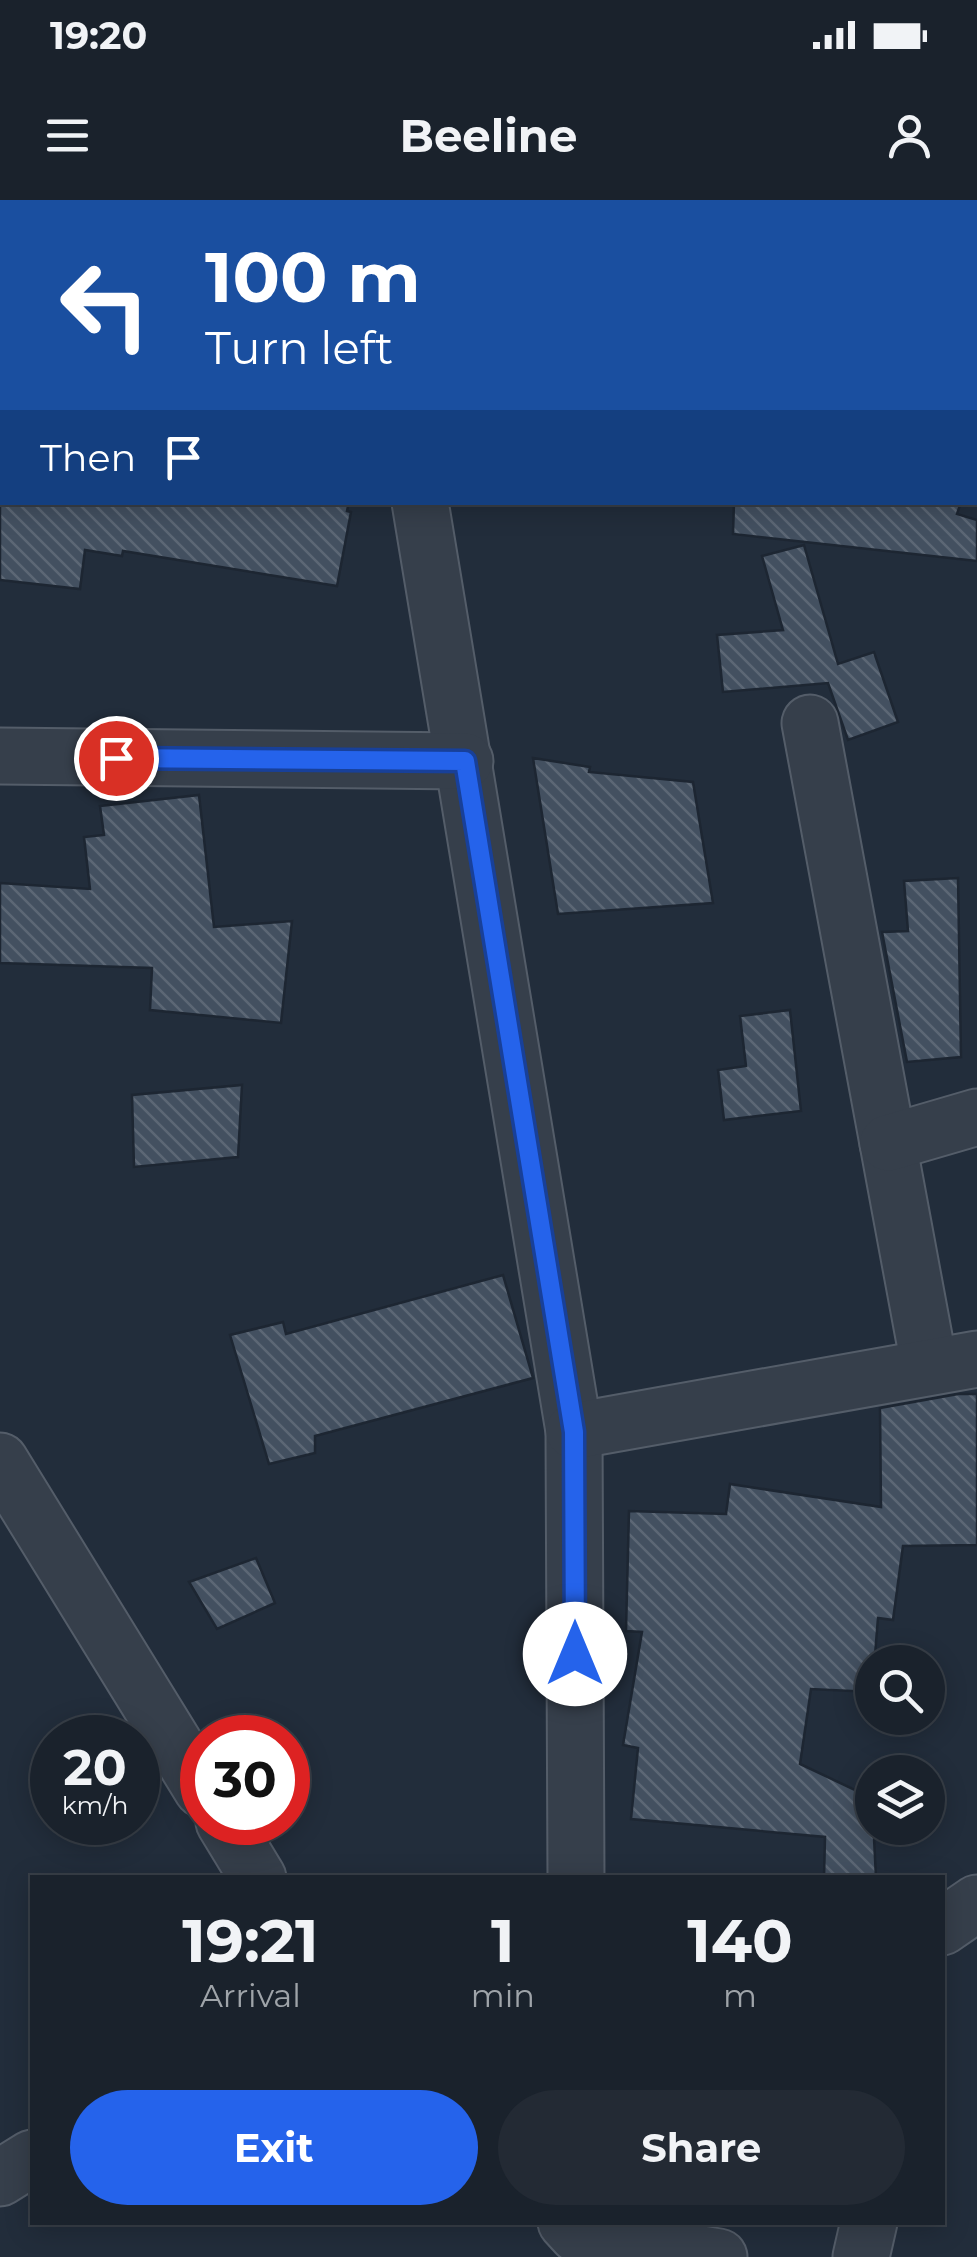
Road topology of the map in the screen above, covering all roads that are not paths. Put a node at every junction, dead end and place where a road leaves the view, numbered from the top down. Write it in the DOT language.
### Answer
graph roads {
  1 [pos="421,505"];
  2 [pos="810,723"];
  3 [pos="0,756"];
  4 [pos="465,761"];
  5 [pos="977,1116"];
  6 [pos="888,1142"];
  7 [pos="953,1361"];
  8 [pos="574,1432"];
  9 [pos="0,1461"];
  10 [pos="180,1752"];
  11 [pos="238,1845"];
  12 [pos="256,1875"];
  13 [pos="576,1875"];
  14 [pos="977,1903"];
  15 [pos="945,1926"];
  16 [pos="30,2159"];
  17 [pos="0,2178"];
  18 [pos="868,2225"];
  19 [pos="574,2234"];
  20 [pos="719,2257"];
  21 [pos="861,2257"];
  1 -- 4 [label="street"];
  2 -- 6 [label="street"];
  3 -- 4 [label="street"];
  4 -- 8 [label="street"];
  5 -- 6 [label="street"];
  6 -- 7 [label="street"];
  7 -- 8 [label="street"];
  8 -- 13 [label="street"];
  9 -- 10 [label="street"];
  11 -- 12 [label="street"];
  14 -- 15 [label="street"];
  16 -- 17 [label="street"];
  18 -- 21 [label="street"];
  19 -- 20 [label="street"];
}
